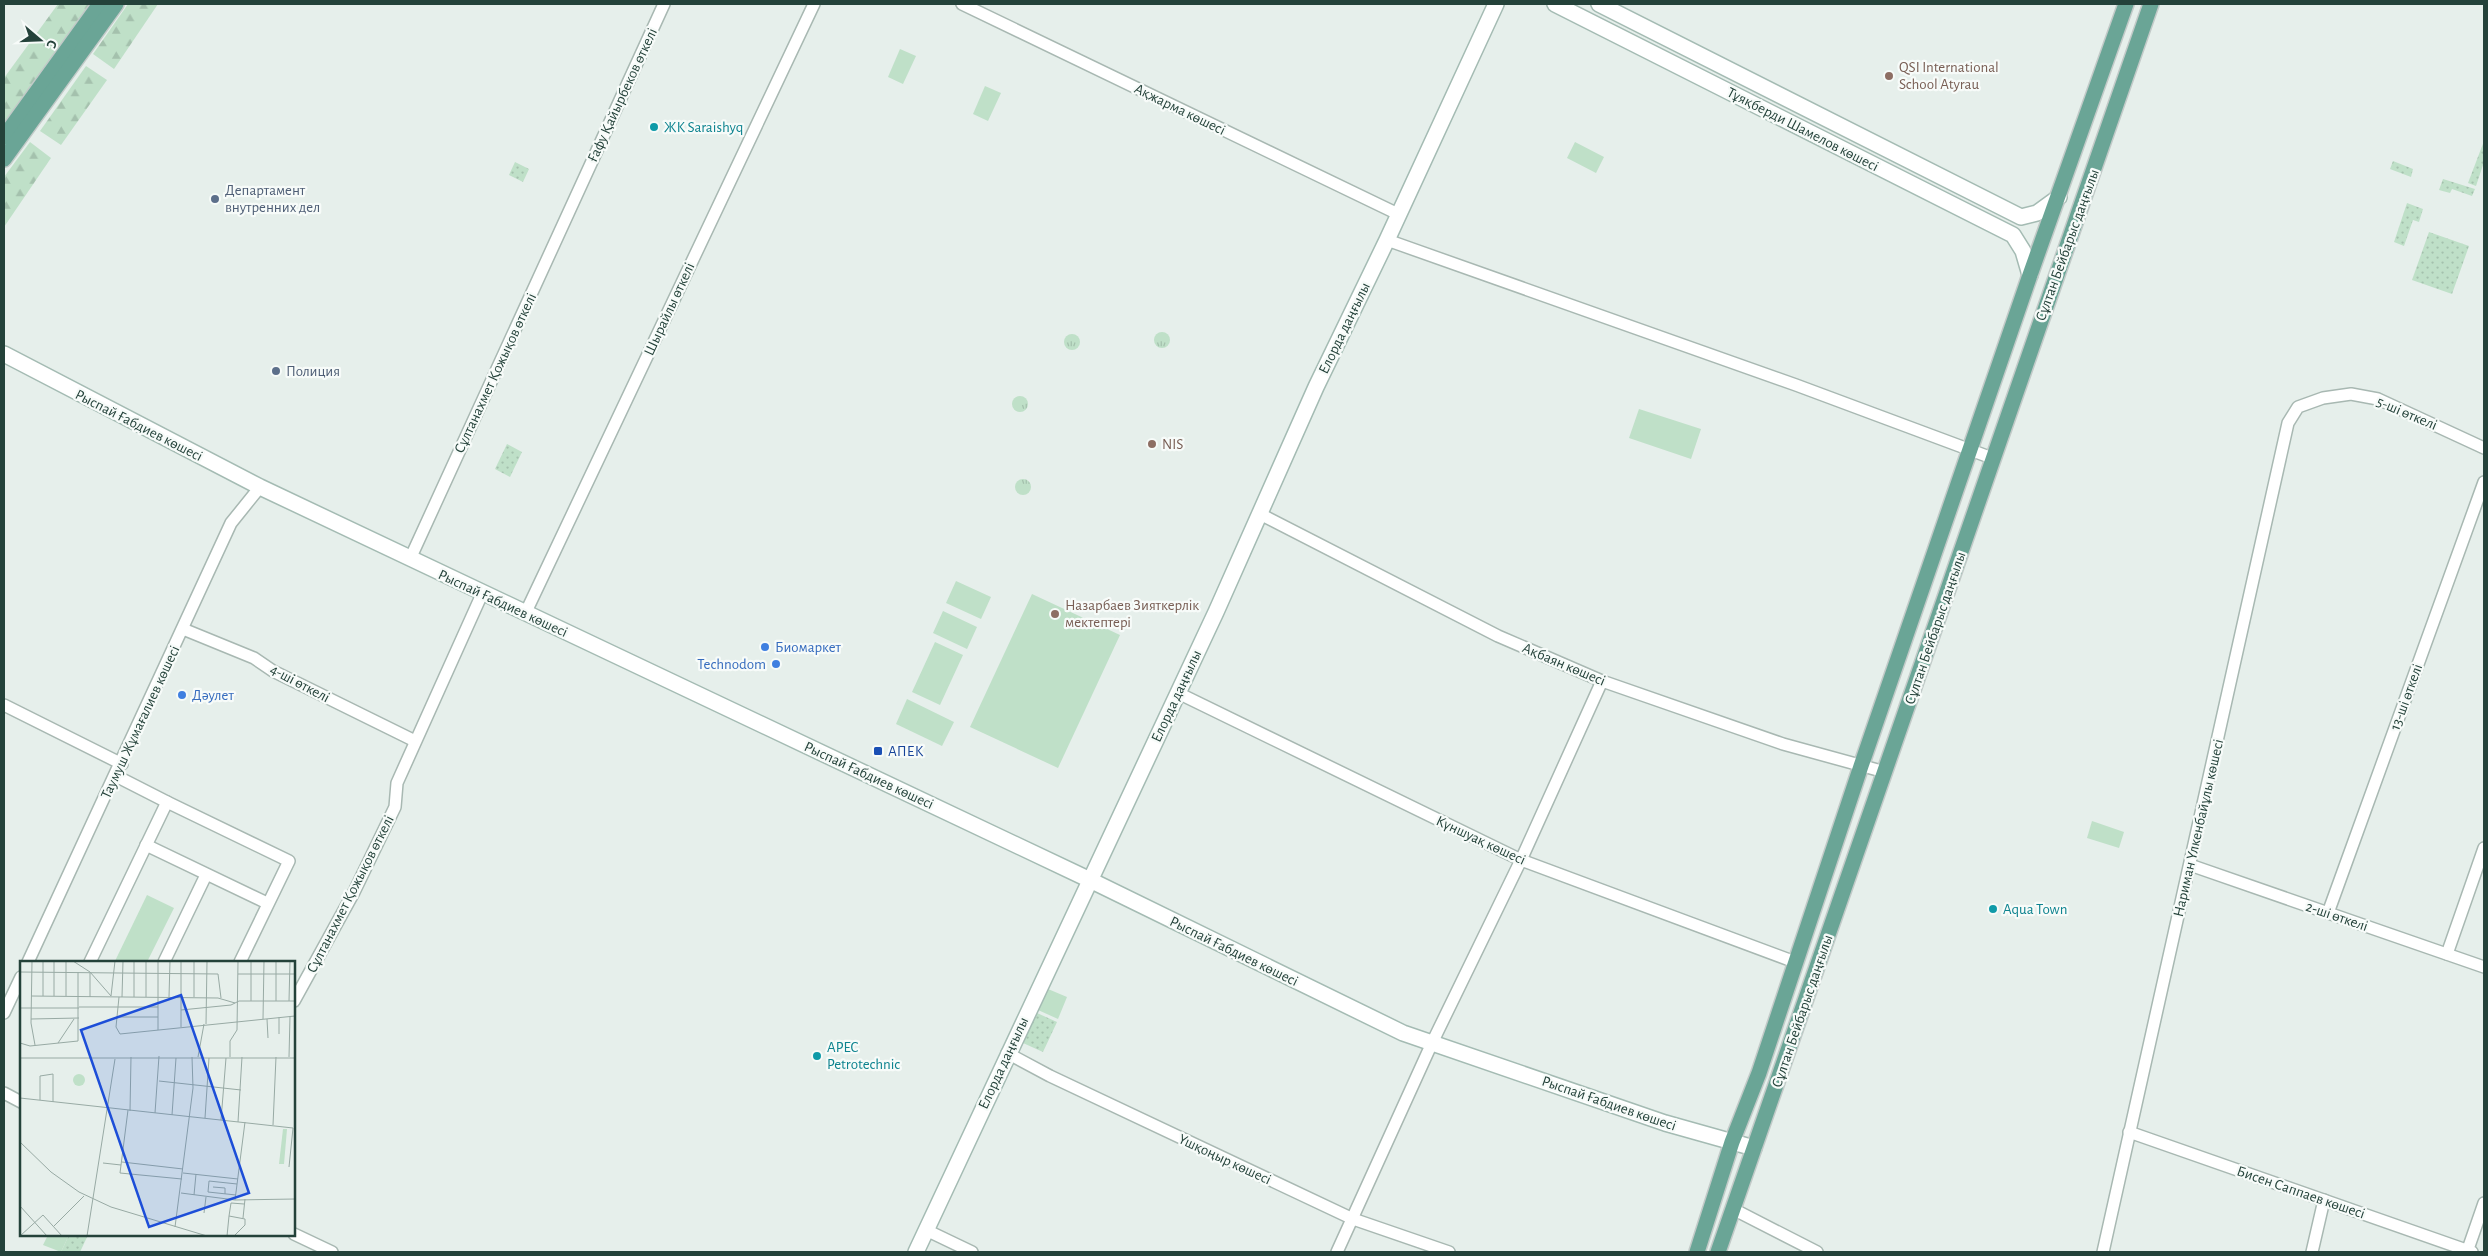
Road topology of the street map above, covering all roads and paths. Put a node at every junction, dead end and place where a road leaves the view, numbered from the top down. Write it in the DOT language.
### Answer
graph roads {
  1 [pos="100,4"];
  2 [pos="116,4"];
  3 [pos="664,4"];
  4 [pos="814,4"];
  5 [pos="962,4"];
  6 [pos="1496,4"];
  7 [pos="1555,4"];
  8 [pos="1599,4"];
  9 [pos="2126,4"];
  10 [pos="2151,4"];
  11 [pos="4,137"];
  12 [pos="4,159"];
  13 [pos="580,186"];
  14 [pos="2058,197"];
  15 [pos="1398,214"];
  16 [pos="1387,240"];
  17 [pos="2030,275"];
  18 [pos="4,354"];
  19 [pos="2298,407"];
  20 [pos="2484,448"];
  21 [pos="1971,450"];
  22 [pos="1992,458"];
  23 [pos="2484,482"];
  24 [pos="260,487"];
  25 [pos="1260,514"];
  26 [pos="410,560"];
  27 [pos="482,594"];
  28 [pos="525,614"];
  29 [pos="183,629"];
  30 [pos="1602,681"];
  31 [pos="1178,693"];
  32 [pos="4,705"];
  33 [pos="415,741"];
  34 [pos="122,764"];
  35 [pos="1861,766"];
  36 [pos="1885,772"];
  37 [pos="116,776"];
  38 [pos="167,802"];
  39 [pos="146,845"];
  40 [pos="2484,848"];
  41 [pos="1521,860"];
  42 [pos="2190,865"];
  43 [pos="206,876"];
  44 [pos="1088,879"];
  45 [pos="268,903"];
  46 [pos="2328,913"];
  47 [pos="2447,954"];
  48 [pos="28,961"];
  49 [pos="90,961"];
  50 [pos="164,961"];
  51 [pos="240,961"];
  52 [pos="1796,962"];
  53 [pos="2484,967"];
  54 [pos="20,978"];
  55 [pos="295,999"];
  56 [pos="4,1013"];
  57 [pos="1432,1043"];
  58 [pos="1007,1053"];
  59 [pos="4,1093"];
  60 [pos="20,1101"];
  61 [pos="2129,1132"];
  62 [pos="1732,1142"];
  63 [pos="1754,1148"];
  64 [pos="2324,1200"];
  65 [pos="2484,1203"];
  66 [pos="1733,1209"];
  67 [pos="1353,1219"];
  68 [pos="926,1230"];
  69 [pos="295,1234"];
  70 [pos="332,1252"];
  71 [pos="916,1252"];
  72 [pos="972,1252"];
  73 [pos="1337,1252"];
  74 [pos="1448,1252"];
  75 [pos="1697,1252"];
  76 [pos="1718,1252"];
  77 [pos="1817,1252"];
  78 [pos="2103,1252"];
  79 [pos="2312,1252"];
  80 [pos="2469,1252"];
  1 -- 11 [label="main road"];
  2 -- 12 [label="main road"];
  3 -- 13 [label="street, Ғафу Қайырбеков өткелі"];
  4 -- 28 [label="street, Шырайлы өткелі"];
  5 -- 15 [label="street, Ақжарма көшесі"];
  6 -- 15 [label="street, Елорда даңғылы"];
  7 -- 17 [label="street, Тұяқберди Шамелов көшесі"];
  8 -- 14 [label="street, Тұяқберди Шамелов көшесі"];
  9 -- 14 [label="main road, Сұлтан Бейбарыс даңғылы"];
  10 -- 22 [label="main road, Сұлтан Бейбарыс даңғылы"];
  13 -- 26 [label="street, Сұлтанахмет Қожықов өткелі"];
  14 -- 17 [label="main road, Сұлтан Бейбарыс даңғылы"];
  15 -- 16 [label="street, Елорда даңғылы"];
  16 -- 21 [label="street"];
  16 -- 25 [label="street, Елорда даңғылы"];
  17 -- 21 [label="main road, Сұлтан Бейбарыс даңғылы"];
  18 -- 24 [label="street, Рыспай Ғабдиев көшесі"];
  19 -- 20 [label="street, 5-ші өткелі"];
  19 -- 42 [label="street, Нариман Үлкенбайұлы көшесі"];
  21 -- 22 [label="street"];
  21 -- 35 [label="main road, Сұлтан Бейбарыс даңғылы"];
  22 -- 36 [label="main road, Сұлтан Бейбарыс даңғылы"];
  23 -- 46 [label="street, 13-ші өткелі"];
  24 -- 26 [label="street, Рыспай Ғабдиев көшесі"];
  24 -- 29 [label="street, Таумуш Жұмағалиев көшесі"];
  25 -- 30 [label="street, Ақбаян көшесі"];
  25 -- 31 [label="street, Елорда даңғылы"];
  26 -- 27 [label="street, Рыспай Ғабдиев көшесі"];
  27 -- 28 [label="street, Рыспай Ғабдиев көшесі"];
  27 -- 33 [label="street, Сұлтанахмет Қожықов өткелі"];
  28 -- 44 [label="street, Рыспай Ғабдиев көшесі"];
  29 -- 33 [label="street, 4-ші өткелі"];
  29 -- 34 [label="street, Таумуш Жұмағалиев көшесі"];
  30 -- 35 [label="street, Ақбаян көшесі"];
  30 -- 41 [label="street"];
  31 -- 41 [label="street, Күншуақ көшесі"];
  31 -- 44 [label="street, Елорда даңғылы"];
  32 -- 34 [label="street"];
  33 -- 55 [label="street, Сұлтанахмет Қожықов өткелі"];
  34 -- 37 [label="street, Таумуш Жұмағалиев көшесі"];
  35 -- 36 [label="street, Ақбаян көшесі"];
  35 -- 52 [label="main road, Сұлтан Бейбарыс даңғылы"];
  36 -- 63 [label="main road, Сұлтан Бейбарыс даңғылы"];
  37 -- 38 [label="street"];
  37 -- 48 [label="street, Таумуш Жұмағалиев көшесі"];
  38 -- 39 [label="street"];
  38 -- 45 [label="street"];
  39 -- 43 [label="street"];
  39 -- 49 [label="street"];
  40 -- 47 [label="street"];
  41 -- 52 [label="street, Күншуақ көшесі"];
  41 -- 57 [label="street"];
  42 -- 46 [label="street, 2-ші өткелі"];
  42 -- 61 [label="street, Нариман Үлкенбайұлы көшесі"];
  43 -- 45 [label="street"];
  43 -- 50 [label="street"];
  44 -- 57 [label="street, Рыспай Ғабдиев көшесі"];
  44 -- 58 [label="street, Елорда даңғылы"];
  45 -- 51 [label="street"];
  46 -- 47 [label="street, 2-ші өткелі"];
  47 -- 53 [label="street, 2-ші өткелі"];
  52 -- 62 [label="main road, Сұлтан Бейбарыс даңғылы"];
  54 -- 56 [label="street"];
  57 -- 62 [label="street, Рыспай Ғабдиев көшесі"];
  57 -- 67 [label="street"];
  58 -- 67 [label="street, Үшқоңыр көшесі"];
  58 -- 68 [label="street, Елорда даңғылы"];
  59 -- 60 [label="street"];
  61 -- 64 [label="street, Бисен Саппаев көшесі"];
  61 -- 78 [label="street, Нариман Үлкенбайұлы көшесі"];
  62 -- 63 [label="street, Рыспай Ғабдиев көшесі"];
  62 -- 75 [label="main road, Сұлтан Бейбарыс даңғылы"];
  63 -- 66 [label="main road, Сұлтан Бейбарыс даңғылы"];
  64 -- 79 [label="street"];
  64 -- 80 [label="street, Бисен Саппаев көшесі"];
  65 -- 80 [label="street"];
  66 -- 76 [label="main road, Сұлтан Бейбарыс даңғылы"];
  66 -- 77 [label="street"];
  67 -- 73 [label="street"];
  67 -- 74 [label="street, Үшқоңыр көшесі"];
  68 -- 71 [label="street, Елорда даңғылы"];
  68 -- 72 [label="street"];
  69 -- 70 [label="street"];
}
